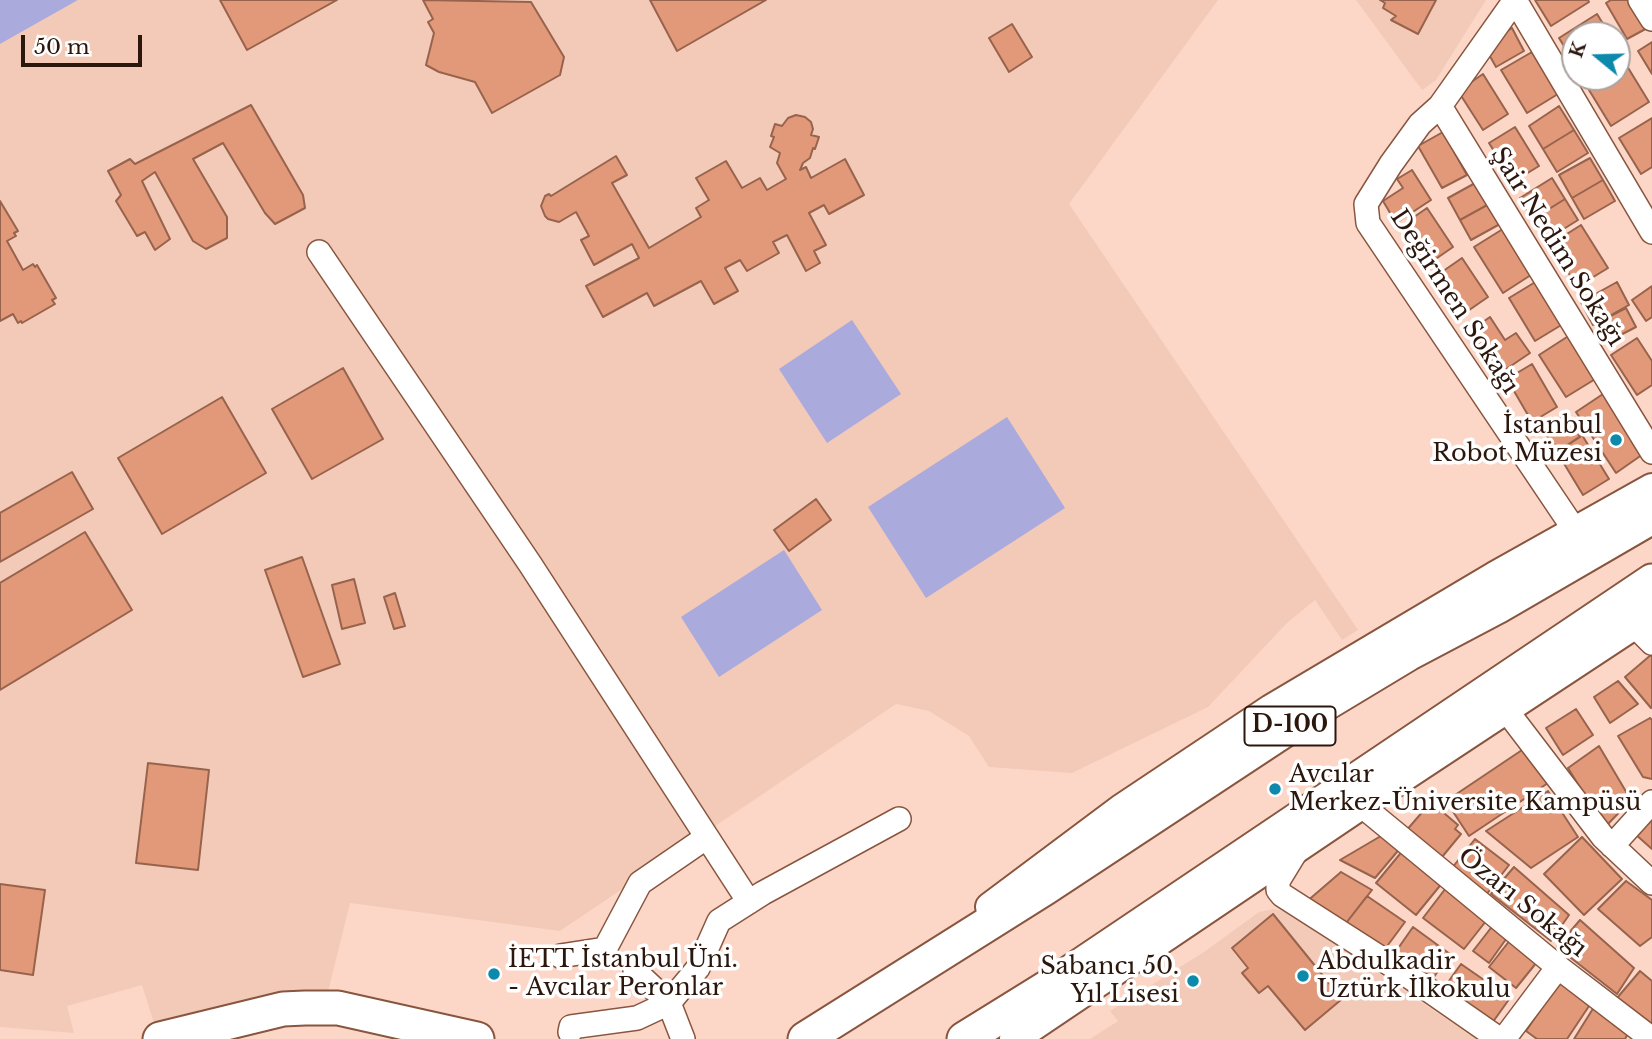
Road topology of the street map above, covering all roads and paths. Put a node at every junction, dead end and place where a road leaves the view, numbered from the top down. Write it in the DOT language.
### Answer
graph roads {
  1 [pos="1515,0"];
  2 [pos="1640,0"];
  3 [pos="1652,19"];
  4 [pos="1433,112"];
  5 [pos="1652,232"];
  6 [pos="318,252"];
  7 [pos="1652,452"];
  8 [pos="1652,488"];
  9 [pos="1652,517"];
  10 [pos="1576,532"];
  11 [pos="1652,581"];
  12 [pos="1646,627"];
  13 [pos="1506,709"];
  14 [pos="1652,802"];
  15 [pos="1361,805"];
  16 [pos="900,819"];
  17 [pos="707,837"];
  18 [pos="1612,846"];
  19 [pos="1297,850"];
  20 [pos="1652,883"];
  21 [pos="748,902"];
  22 [pos="605,948"];
  23 [pos="940,953"];
  24 [pos="560,956"];
  25 [pos="1558,967"];
  26 [pos="669,1003"];
  27 [pos="570,1032"];
  28 [pos="160,1039"];
  29 [pos="477,1039"];
  30 [pos="683,1039"];
  31 [pos="805,1039"];
  32 [pos="964,1039"];
  33 [pos="1014,1039"];
  34 [pos="1501,1039"];
  35 [pos="1652,1039"];
  1 -- 4 [label="street, Değirmen Sokağı"];
  1 -- 5 [label="street"];
  2 -- 3 [label="street"];
  4 -- 7 [label="street, Şair Nedim Sokağı"];
  4 -- 10 [label="street, Değirmen Sokağı"];
  6 -- 17 [label="street"];
  8 -- 10 [label="main road"];
  9 -- 23 [label="highway, D-100"];
  10 -- 23 [label="main road"];
  11 -- 32 [label="highway"];
  12 -- 13 [label="main road"];
  13 -- 15 [label="main road"];
  13 -- 18 [label="street"];
  14 -- 18 [label="street"];
  15 -- 19 [label="main road"];
  15 -- 25 [label="street, Özarı Sokağı"];
  16 -- 21 [label="street"];
  17 -- 21 [label="street"];
  17 -- 22 [label="street"];
  18 -- 20 [label="street"];
  19 -- 33 [label="main road"];
  19 -- 34 [label="street"];
  21 -- 26 [label="street"];
  22 -- 24 [label="street"];
  22 -- 26 [label="street"];
  23 -- 31 [label="highway, D-100"];
  25 -- 34 [label="street"];
  25 -- 35 [label="street, Özarı Sokağı"];
  26 -- 27 [label="street"];
  26 -- 30 [label="street"];
  28 -- 29 [label="highway"];
}
